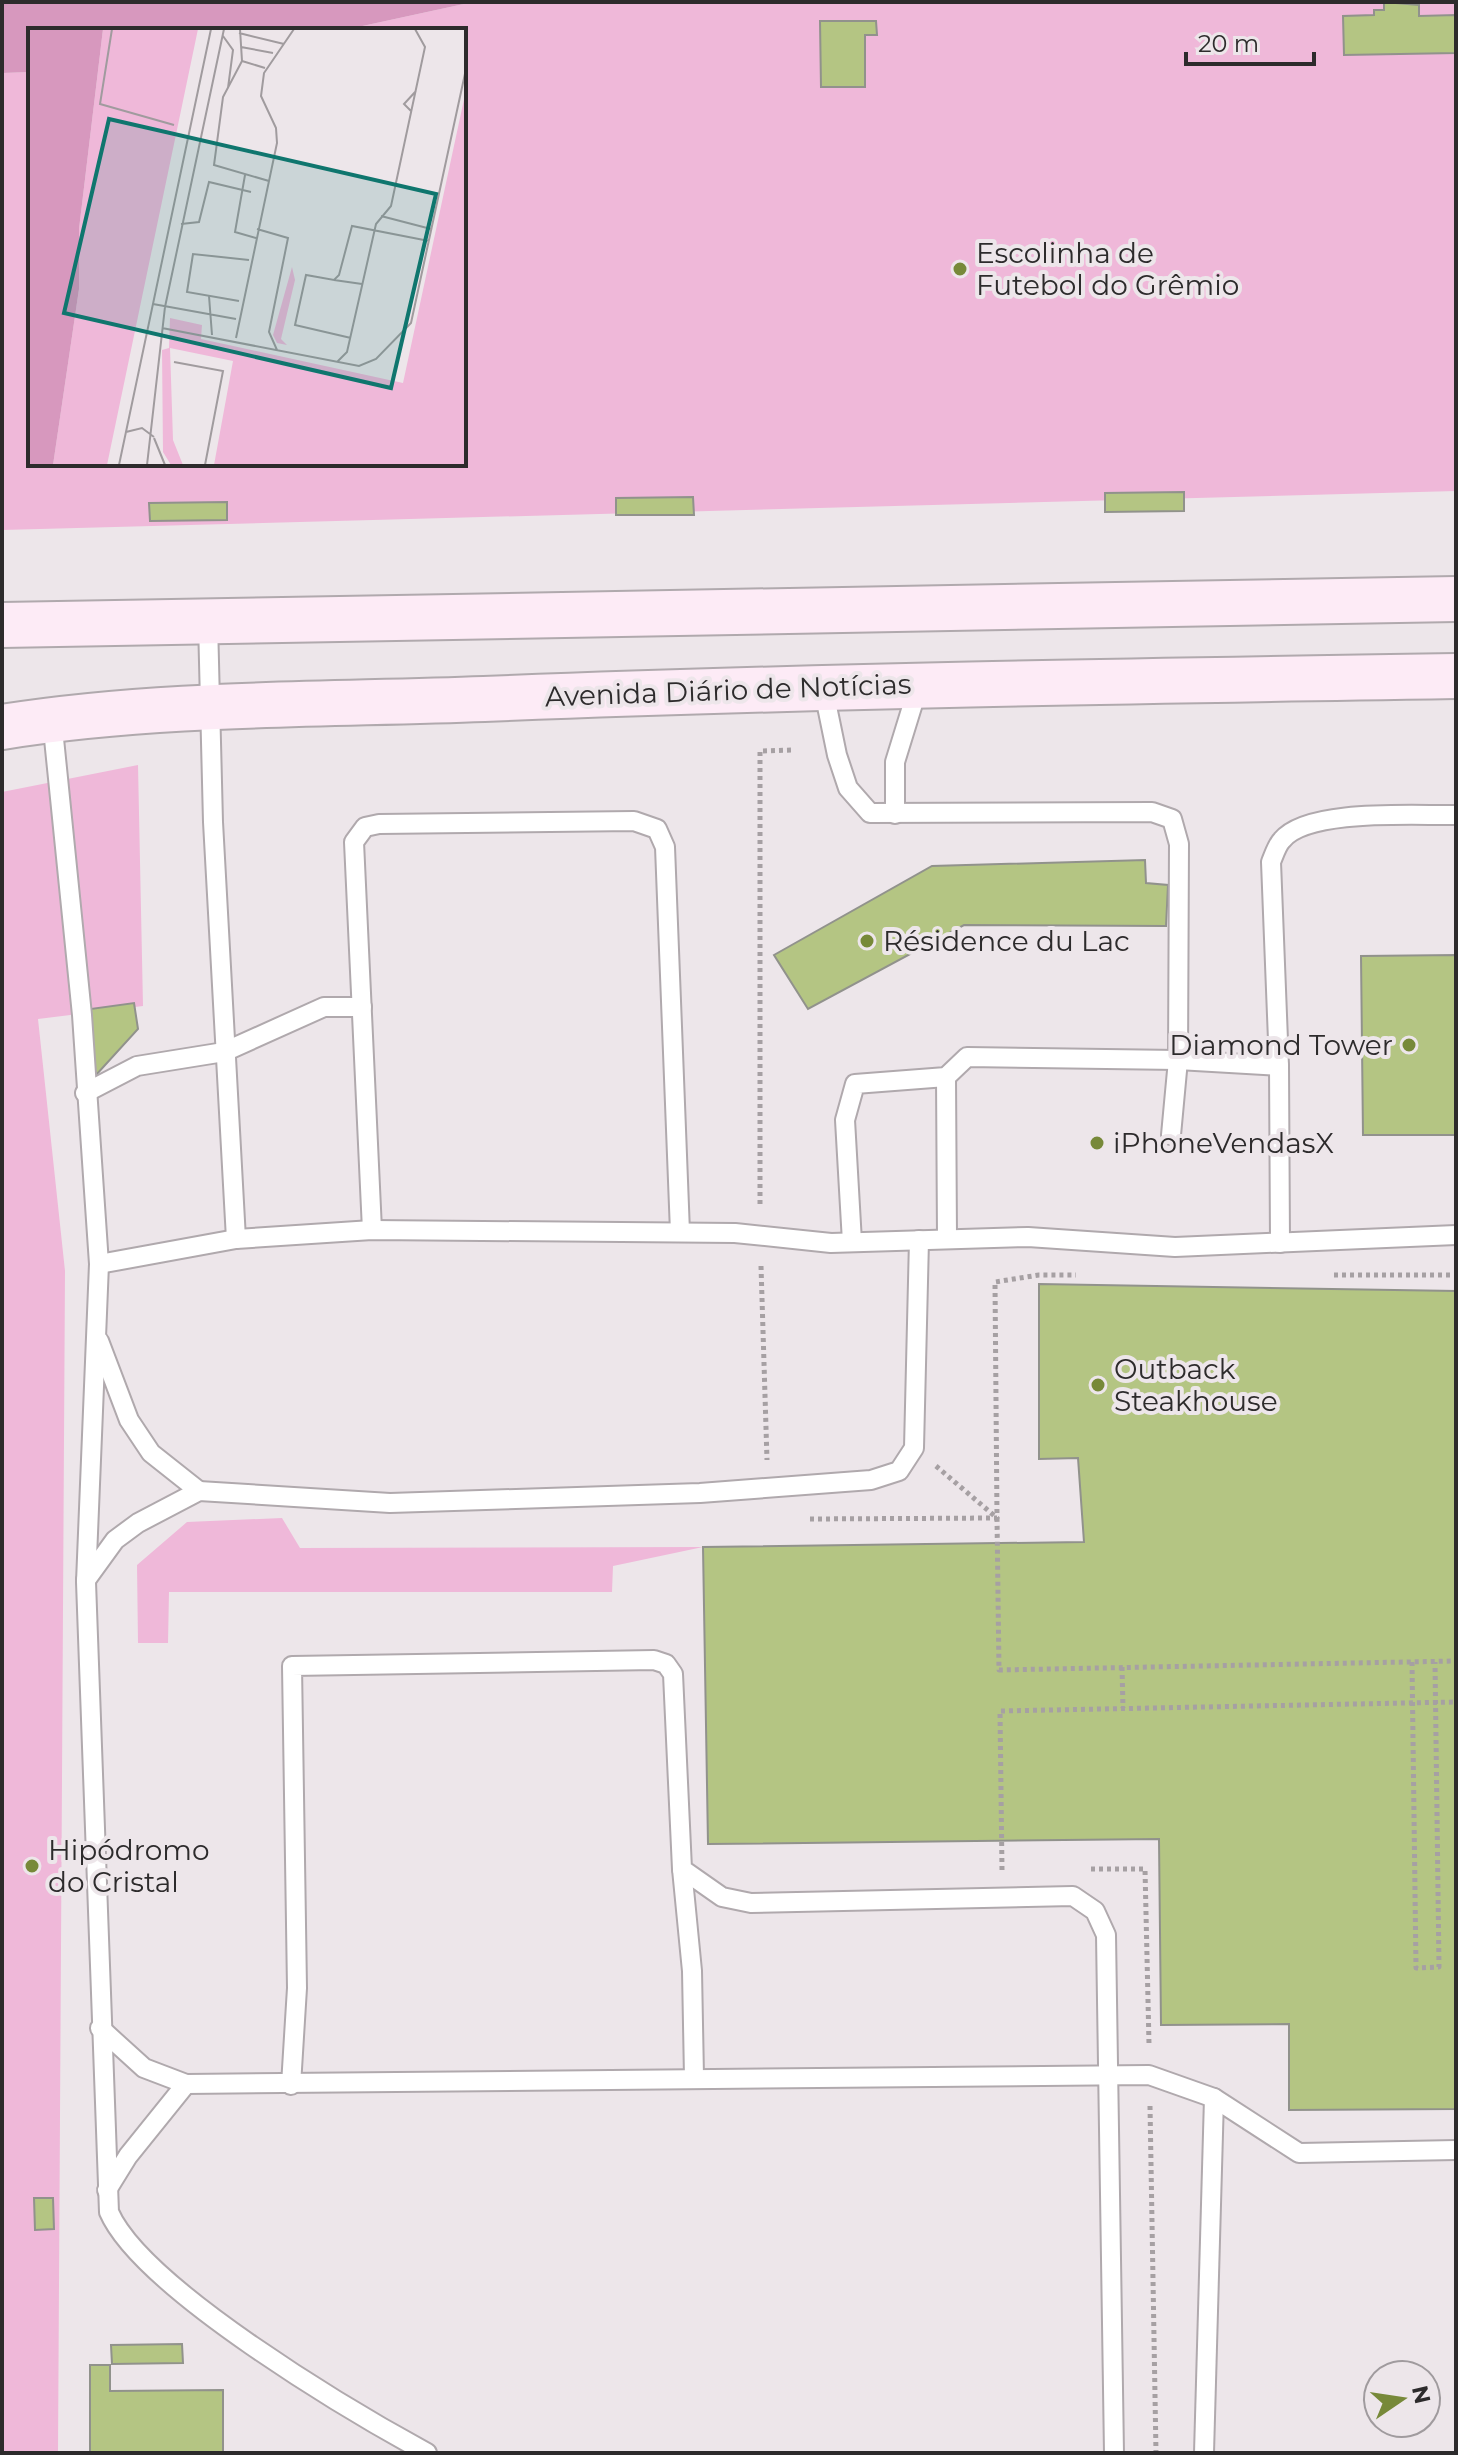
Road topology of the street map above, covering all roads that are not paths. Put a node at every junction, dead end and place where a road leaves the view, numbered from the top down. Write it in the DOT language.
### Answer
graph roads {
  1 [pos="1456,599"];
  2 [pos="208,622"];
  3 [pos="2,625"];
  4 [pos="1456,676"];
  5 [pos="919,684"];
  6 [pos="823,685"];
  7 [pos="209,710"];
  8 [pos="52,719"];
  9 [pos="2,727"];
  10 [pos="895,814"];
  11 [pos="1456,815"];
  12 [pos="362,1007"];
  13 [pos="224,1052"];
  14 [pos="1178,1060"];
  15 [pos="1279,1066"];
  16 [pos="946,1077"];
  17 [pos="85,1093"];
  18 [pos="1171,1135"];
  19 [pos="372,1230"];
  20 [pos="680,1232"];
  21 [pos="1456,1235"];
  22 [pos="947,1237"];
  23 [pos="236,1239"];
  24 [pos="919,1240"];
  25 [pos="852,1242"];
  26 [pos="1280,1243"];
  27 [pos="99,1264"];
  28 [pos="96,1333"];
  29 [pos="199,1491"];
  30 [pos="86,1582"];
  31 [pos="682,1869"];
  32 [pos="100,2028"];
  33 [pos="1107,2074"];
  34 [pos="694,2077"];
  35 [pos="186,2084"];
  36 [pos="291,2085"];
  37 [pos="1214,2098"];
  38 [pos="1456,2150"];
  39 [pos="107,2190"];
  40 [pos="427,2453"];
  41 [pos="1114,2453"];
  42 [pos="1204,2453"];
  1 -- 2 [label="main road"];
  2 -- 3 [label="main road"];
  2 -- 7 [label="lane"];
  4 -- 5 [label="main road, Avenida Diário de Notícias"];
  5 -- 6 [label="main road, Avenida Diário de Notícias"];
  5 -- 10 [label="lane"];
  6 -- 7 [label="main road, Avenida Diário de Notícias"];
  6 -- 10 [label="lane"];
  7 -- 8 [label="main road, Avenida Diário de Notícias"];
  7 -- 13 [label="lane"];
  8 -- 9 [label="main road, Avenida Diário de Notícias"];
  8 -- 17 [label="lane"];
  10 -- 14 [label="lane"];
  11 -- 15 [label="lane"];
  12 -- 13 [label="lane"];
  12 -- 19 [label="lane"];
  12 -- 20 [label="lane"];
  13 -- 17 [label="lane"];
  13 -- 23 [label="lane"];
  14 -- 15 [label="lane"];
  14 -- 16 [label="lane"];
  14 -- 18 [label="lane"];
  15 -- 26 [label="lane"];
  16 -- 22 [label="lane"];
  16 -- 25 [label="lane"];
  17 -- 27 [label="lane"];
  19 -- 20 [label="lane"];
  19 -- 23 [label="lane"];
  20 -- 25 [label="lane"];
  21 -- 26 [label="lane"];
  22 -- 24 [label="lane"];
  22 -- 26 [label="lane"];
  23 -- 27 [label="lane"];
  24 -- 25 [label="lane"];
  24 -- 29 [label="lane"];
  27 -- 28 [label="lane"];
  28 -- 29 [label="lane"];
  28 -- 30 [label="lane"];
  29 -- 30 [label="lane"];
  30 -- 32 [label="lane"];
  31 -- 33 [label="lane"];
  31 -- 34 [label="lane"];
  31 -- 36 [label="lane"];
  32 -- 35 [label="lane"];
  32 -- 39 [label="lane"];
  33 -- 34 [label="lane"];
  33 -- 37 [label="lane"];
  33 -- 41 [label="lane"];
  34 -- 36 [label="lane"];
  35 -- 36 [label="lane"];
  35 -- 39 [label="lane"];
  37 -- 38 [label="lane"];
  37 -- 42 [label="lane"];
  39 -- 40 [label="lane"];
}
